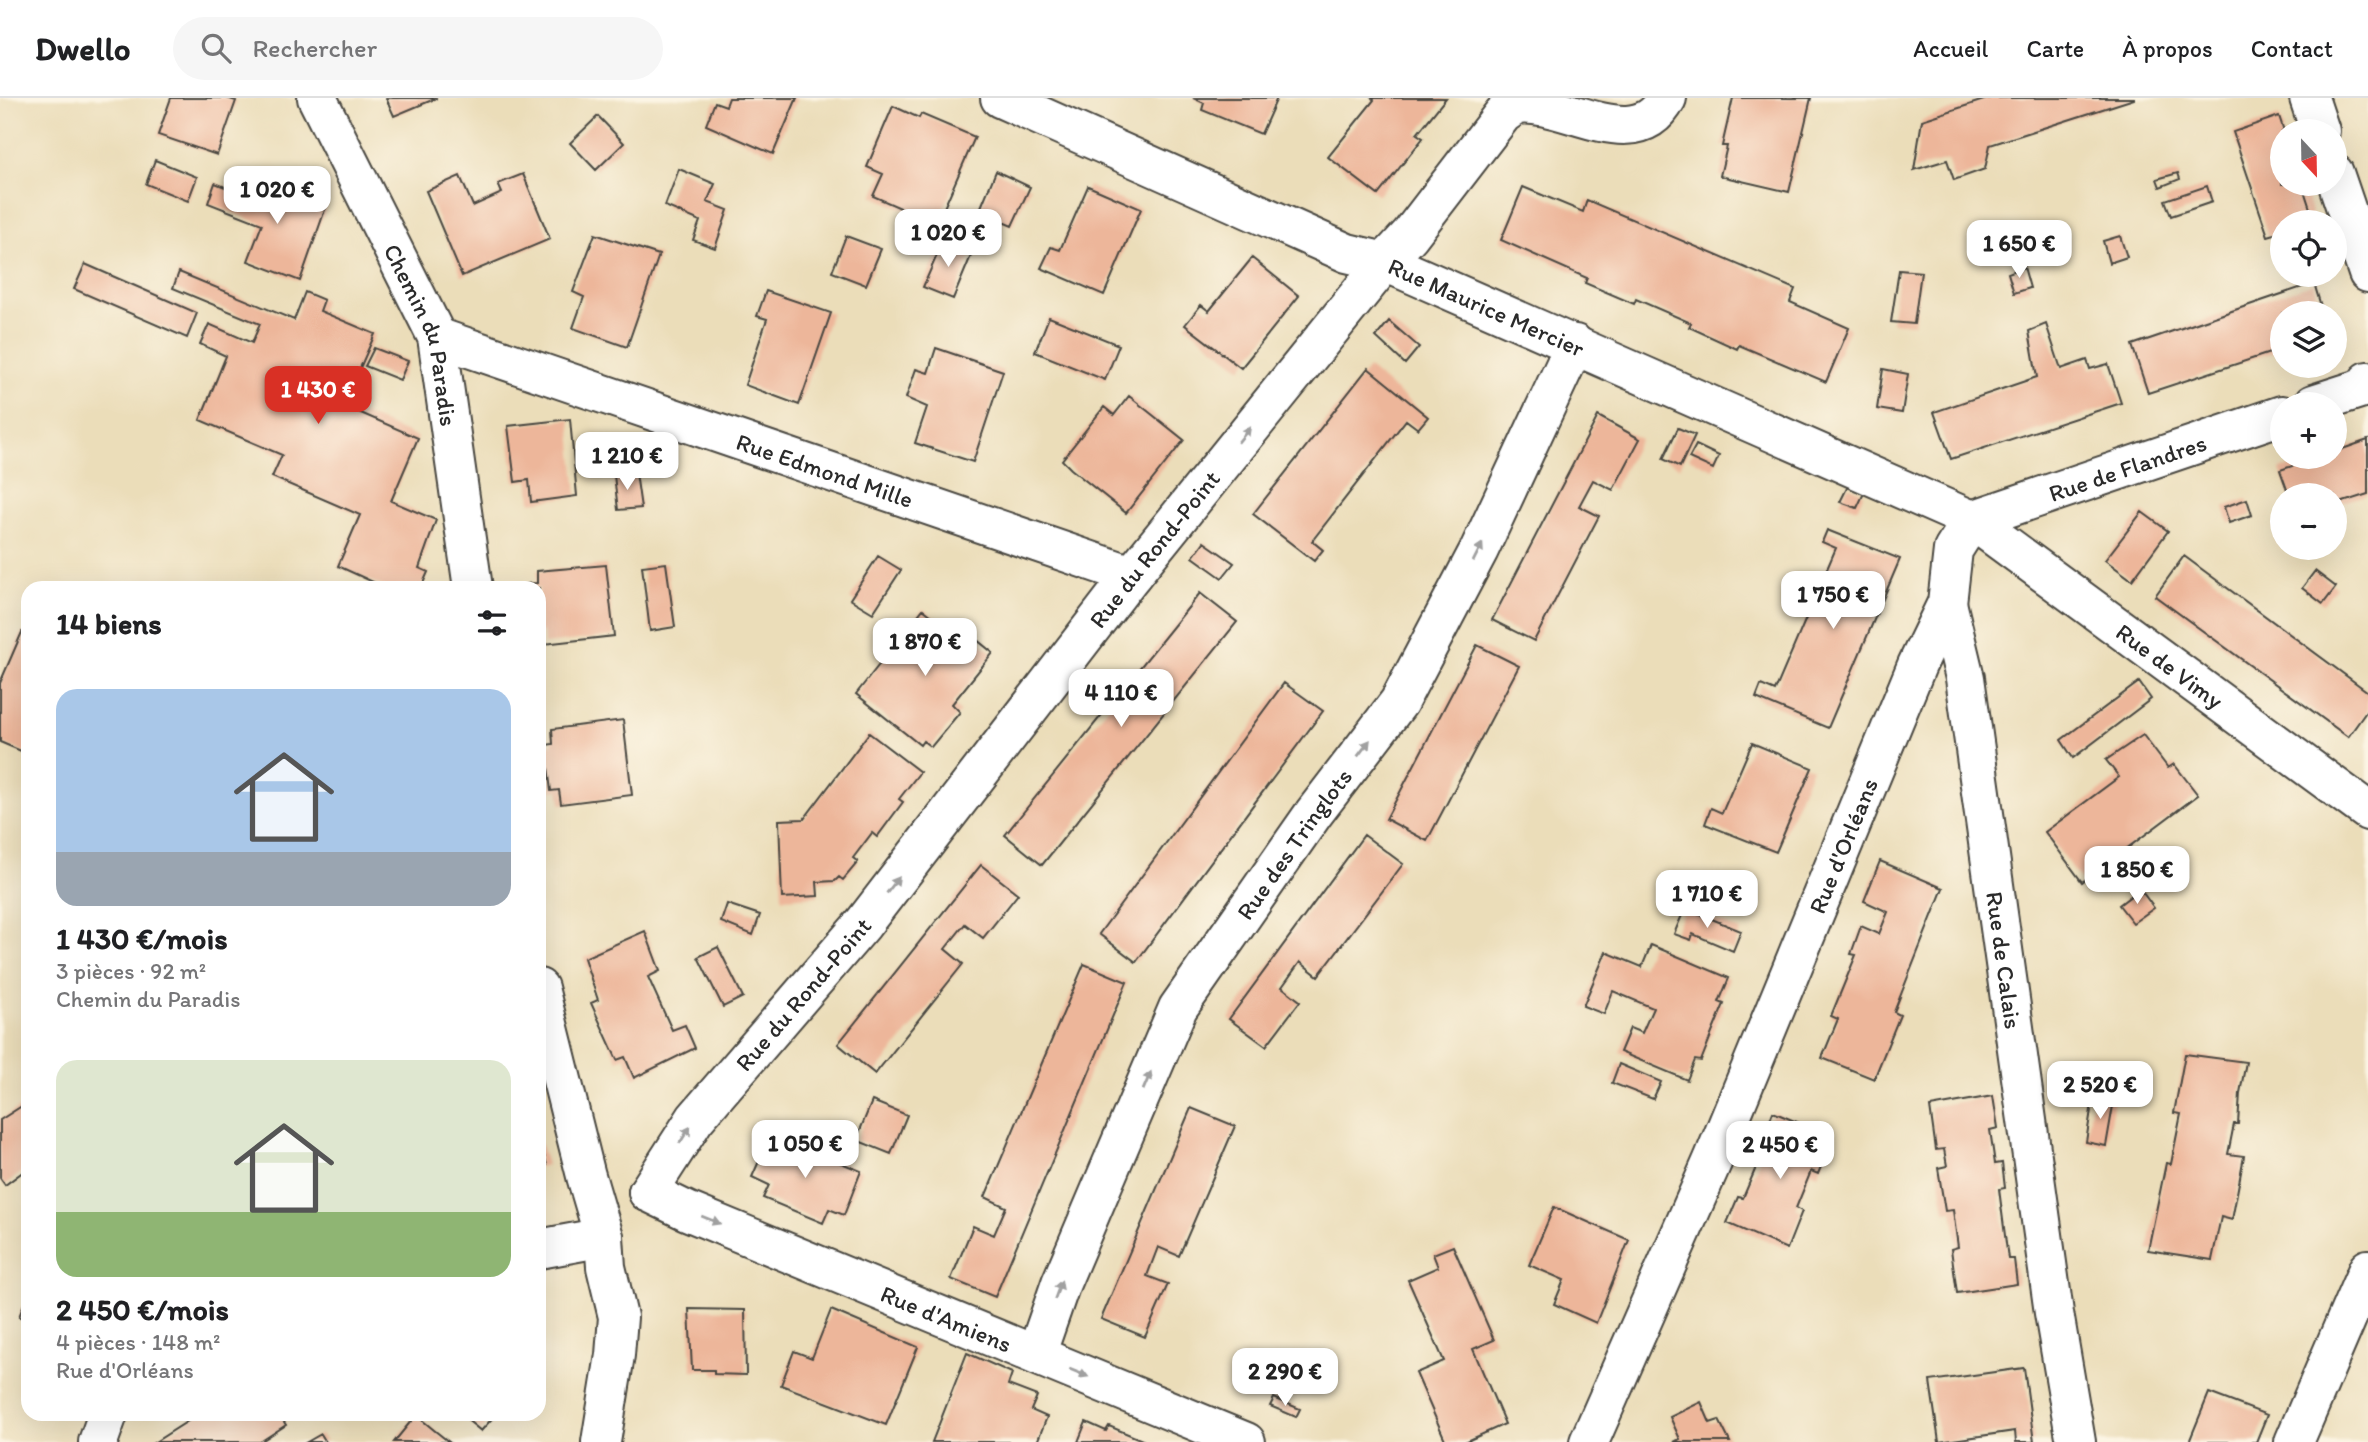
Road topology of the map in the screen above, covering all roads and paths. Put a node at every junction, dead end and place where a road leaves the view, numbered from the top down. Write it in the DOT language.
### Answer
graph roads {
  1 [pos="317,98"];
  2 [pos="1000,98"];
  3 [pos="1667,98"];
  4 [pos="2309,98"];
  5 [pos="2316,119"];
  6 [pos="2342,196"];
  7 [pos="1385,262"];
  8 [pos="2368,273"];
  9 [pos="438,337"];
  10 [pos="1575,344"];
  11 [pos="2368,381"];
  12 [pos="2347,393"];
  13 [pos="2270,419"];
  14 [pos="1972,520"];
  15 [pos="1132,575"];
  16 [pos="471,581"];
  17 [pos="1947,603"];
  18 [pos="2368,811"];
  19 [pos="546,1015"];
  20 [pos="648,1192"];
  21 [pos="599,1222"];
  22 [pos="546,1246"];
  23 [pos="2368,1269"];
  24 [pos="1036,1355"];
  25 [pos="106,1421"];
  26 [pos="98,1442"];
  27 [pos="601,1442"];
  28 [pos="1246,1442"];
  29 [pos="1589,1442"];
  30 [pos="2076,1442"];
  31 [pos="2294,1442"];
  1 -- 9 [label="street, Chemin du Paradis"];
  2 -- 7 [label="street, Rue Maurice Mercier"];
  3 -- 7 [label="street, Rue du Rond-Point"];
  4 -- 5 [label="street"];
  6 -- 8 [label="street"];
  7 -- 10 [label="street, Rue Maurice Mercier"];
  15 -- 7 [label="street, Rue du Rond-Point, one-way"];
  9 -- 15 [label="street, Rue Edmond Mille"];
  9 -- 16 [label="street, Chemin du Paradis"];
  10 -- 14 [label="street, Rue Maurice Mercier"];
  24 -- 10 [label="street, Rue des Tringlots, one-way"];
  11 -- 12 [label="street"];
  13 -- 14 [label="street, Rue de Flandres"];
  14 -- 17 [label="street, Rue d'Orléans"];
  14 -- 18 [label="street, Rue de Vimy"];
  20 -- 15 [label="street, Rue du Rond-Point, one-way"];
  17 -- 29 [label="street, Rue d'Orléans"];
  17 -- 30 [label="street, Rue de Calais"];
  19 -- 21 [label="street"];
  20 -- 21 [label="street"];
  20 -- 24 [label="street, Rue d'Amiens, one-way"];
  21 -- 22 [label="street"];
  21 -- 27 [label="street"];
  23 -- 31 [label="street"];
  24 -- 28 [label="street, Rue d'Amiens, one-way"];
  25 -- 26 [label="street"];
}
